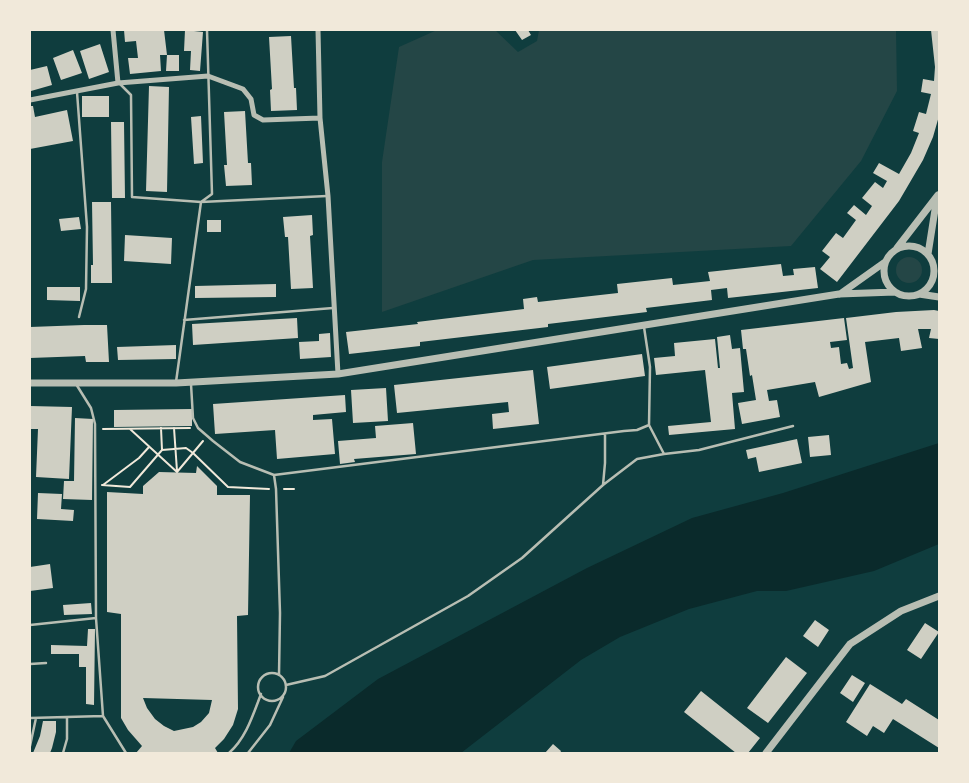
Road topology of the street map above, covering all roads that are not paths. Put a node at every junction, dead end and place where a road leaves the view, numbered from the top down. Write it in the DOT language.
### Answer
graph roads {
  1 [pos="113,30"];
  2 [pos="207,30"];
  3 [pos="318,30"];
  4 [pos="208,76"];
  5 [pos="118,83"];
  6 [pos="77,91"];
  7 [pos="30,100"];
  8 [pos="320,118"];
  9 [pos="938,193"];
  10 [pos="328,196"];
  11 [pos="201,202"];
  12 [pos="897,248"];
  13 [pos="928,254"];
  14 [pos="885,262"];
  15 [pos="937,271"];
  16 [pos="894,292"];
  17 [pos="839,294"];
  18 [pos="919,294"];
  19 [pos="939,297"];
  20 [pos="335,308"];
  21 [pos="79,317"];
  22 [pos="184,320"];
  23 [pos="644,326"];
  24 [pos="338,374"];
  25 [pos="30,383"];
  26 [pos="76,383"];
  27 [pos="191,383"];
  28 [pos="176,384"];
  29 [pos="649,425"];
  30 [pos="793,426"];
  31 [pos="605,434"];
  32 [pos="664,454"];
  33 [pos="274,475"];
  34 [pos="602,484"];
  35 [pos="939,596"];
  36 [pos="96,618"];
  37 [pos="30,625"];
  38 [pos="46,663"];
  39 [pos="30,664"];
  40 [pos="278,674"];
  41 [pos="286,685"];
  42 [pos="261,694"];
  43 [pos="284,694"];
  44 [pos="103,716"];
  45 [pos="67,717"];
  46 [pos="30,718"];
  47 [pos="36,718"];
  48 [pos="30,746"];
  49 [pos="126,752"];
  50 [pos="63,753"];
  51 [pos="229,753"];
  52 [pos="248,753"];
  53 [pos="766,753"];
  1 -- 5 [label="street"];
  2 -- 4 [label="lane"];
  3 -- 8 [label="street"];
  4 -- 5 [label="street"];
  4 -- 8 [label="street"];
  4 -- 11 [label="lane"];
  5 -- 6 [label="street"];
  5 -- 11 [label="lane"];
  6 -- 7 [label="street"];
  6 -- 21 [label="lane"];
  8 -- 10 [label="street"];
  9 -- 12 [label="street"];
  9 -- 13 [label="street"];
  10 -- 11 [label="lane"];
  10 -- 20 [label="street"];
  11 -- 22 [label="lane"];
  12 -- 13 [label="street"];
  12 -- 14 [label="street"];
  13 -- 15 [label="street"];
  14 -- 16 [label="street"];
  14 -- 17 [label="street"];
  15 -- 18 [label="street"];
  16 -- 17 [label="street"];
  16 -- 18 [label="street"];
  17 -- 23 [label="street"];
  18 -- 19 [label="street"];
  20 -- 22 [label="lane"];
  20 -- 24 [label="street"];
  22 -- 28 [label="lane"];
  23 -- 24 [label="street"];
  23 -- 29 [label="lane"];
  24 -- 27 [label="street"];
  25 -- 26 [label="street"];
  26 -- 28 [label="street"];
  26 -- 36 [label="lane"];
  27 -- 28 [label="street"];
  27 -- 33 [label="lane"];
  29 -- 31 [label="lane"];
  29 -- 32 [label="lane"];
  30 -- 32 [label="lane"];
  31 -- 33 [label="lane"];
  31 -- 34 [label="lane"];
  32 -- 34 [label="lane"];
  33 -- 40 [label="lane"];
  34 -- 41 [label="lane"];
  35 -- 53 [label="street"];
  36 -- 37 [label="lane"];
  36 -- 44 [label="lane"];
  38 -- 39 [label="lane"];
  40 -- 41 [label="lane"];
  40 -- 42 [label="lane"];
  41 -- 43 [label="lane"];
  42 -- 43 [label="lane"];
  42 -- 51 [label="lane"];
  43 -- 52 [label="lane"];
  44 -- 45 [label="lane"];
  44 -- 49 [label="lane"];
  45 -- 47 [label="lane"];
  45 -- 50 [label="lane"];
  46 -- 47 [label="lane"];
  47 -- 48 [label="lane"];
}
